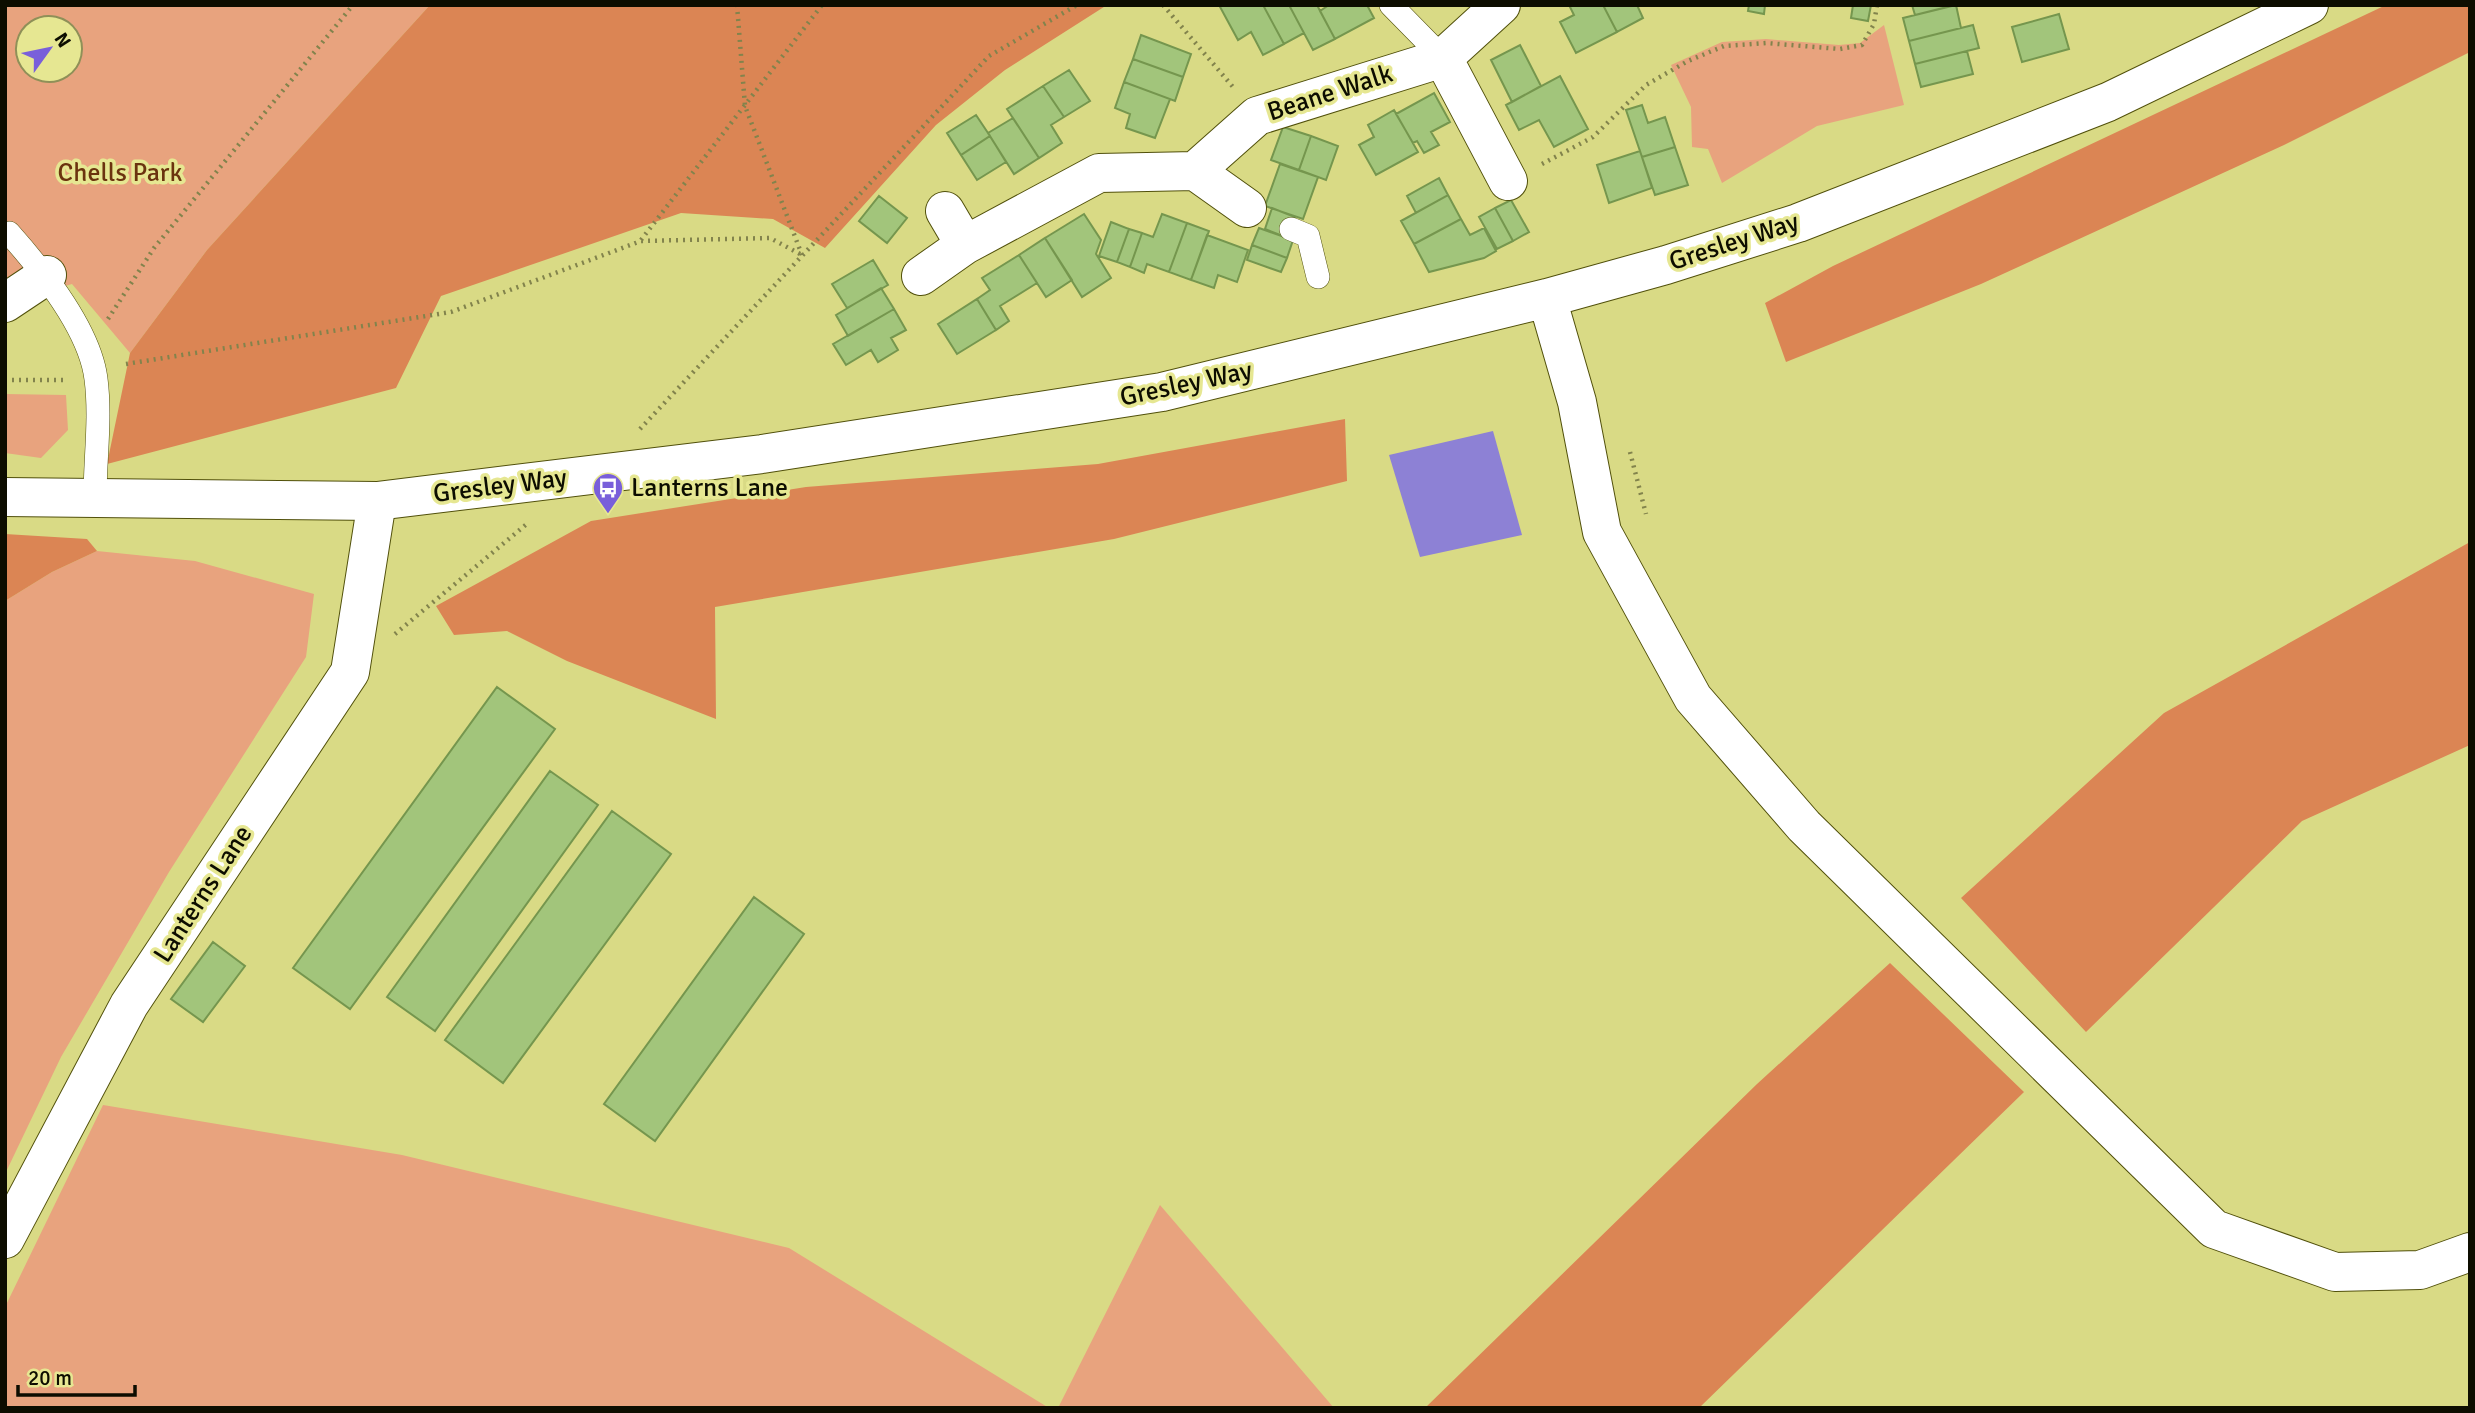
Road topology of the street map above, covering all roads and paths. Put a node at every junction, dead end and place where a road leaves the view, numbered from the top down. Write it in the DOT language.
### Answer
graph roads {
  1 [pos="353,5"];
  2 [pos="737,5"];
  3 [pos="822,5"];
  4 [pos="1077,5"];
  5 [pos="1163,5"];
  6 [pos="1391,5"];
  7 [pos="1501,5"];
  8 [pos="1877,5"];
  9 [pos="2309,5"];
  10 [pos="1443,58"];
  11 [pos="745,106"];
  12 [pos="1257,116"];
  13 [pos="1195,171"];
  14 [pos="1508,181"];
  15 [pos="945,211"];
  16 [pos="1258,214"];
  17 [pos="1291,229"];
  18 [pos="9,233"];
  19 [pos="641,241"];
  20 [pos="965,245"];
  21 [pos="802,255"];
  22 [pos="47,275"];
  23 [pos="921,276"];
  24 [pos="1318,277"];
  25 [pos="1547,298"];
  26 [pos="5,303"];
  27 [pos="88,350"];
  28 [pos="96,377"];
  29 [pos="5,380"];
  30 [pos="638,431"];
  31 [pos="5,497"];
  32 [pos="95,498"];
  33 [pos="377,501"];
  34 [pos="529,522"];
  35 [pos="350,672"];
  36 [pos="5,1238"];
  37 [pos="2470,1252"];
  1 -- 27 [label="path"];
  2 -- 11 [label="path"];
  3 -- 11 [label="path"];
  4 -- 21 [label="path"];
  5 -- 12 [label="path"];
  6 -- 10 [label="lane"];
  7 -- 10 [label="street, Beane Walk"];
  8 -- 14 [label="path"];
  9 -- 25 [label="street, Gresley Way"];
  10 -- 12 [label="street, Beane Walk"];
  10 -- 14 [label="street"];
  11 -- 19 [label="path"];
  11 -- 21 [label="path"];
  12 -- 13 [label="street, Beane Walk"];
  13 -- 16 [label="street"];
  13 -- 20 [label="street"];
  15 -- 20 [label="street"];
  17 -- 24 [label="lane"];
  18 -- 22 [label="lane"];
  19 -- 21 [label="path"];
  19 -- 28 [label="path"];
  20 -- 23 [label="street"];
  21 -- 30 [label="path"];
  22 -- 26 [label="street"];
  22 -- 27 [label="lane"];
  25 -- 33 [label="street, Gresley Way"];
  25 -- 37 [label="street"];
  27 -- 28 [label="lane"];
  28 -- 29 [label="path"];
  28 -- 32 [label="lane"];
  31 -- 32 [label="street, Gresley Way"];
  32 -- 33 [label="street, Gresley Way"];
  33 -- 35 [label="street, Lanterns Lane"];
  34 -- 35 [label="path"];
  35 -- 36 [label="street, Lanterns Lane"];
}
